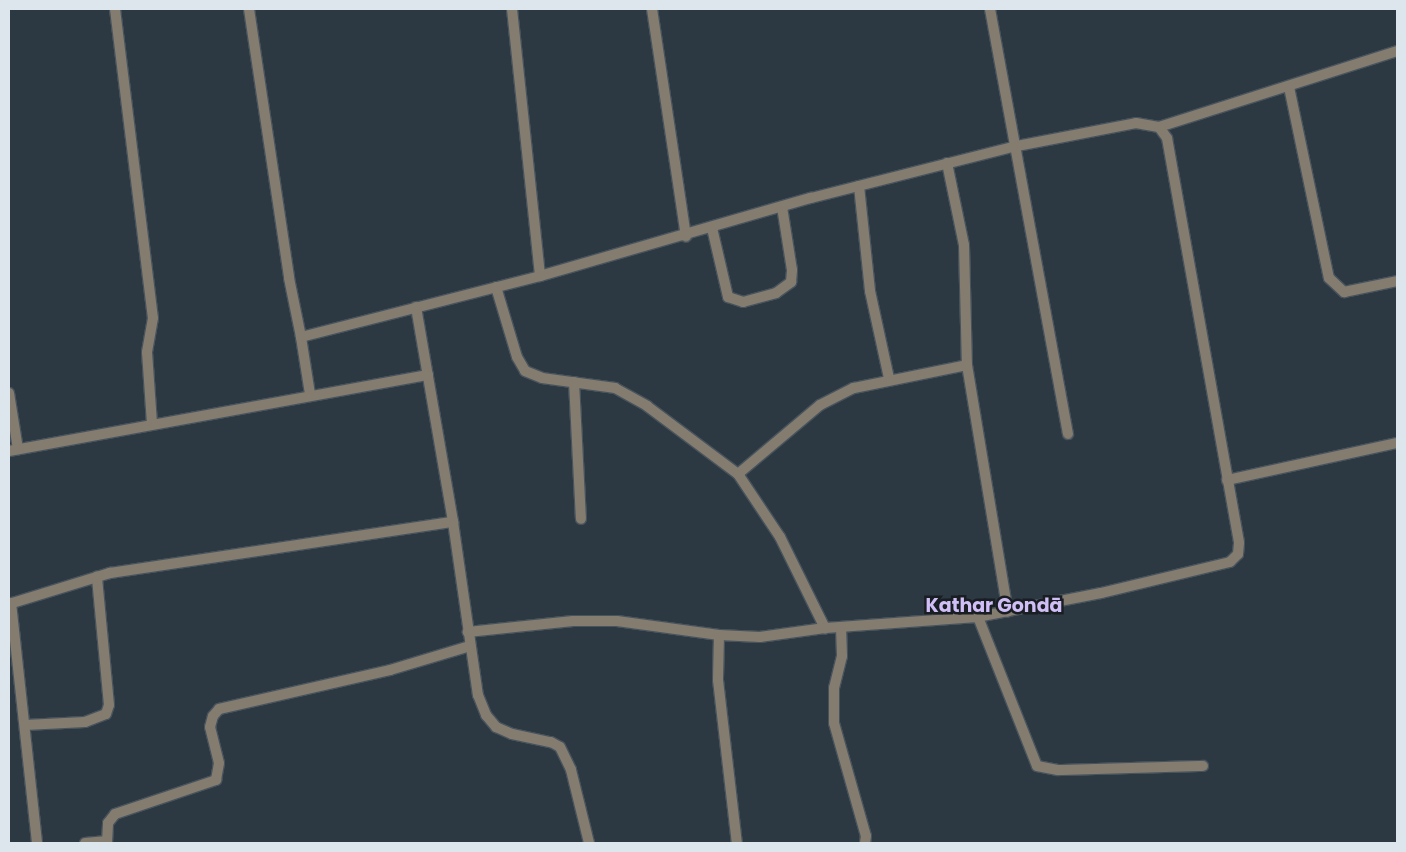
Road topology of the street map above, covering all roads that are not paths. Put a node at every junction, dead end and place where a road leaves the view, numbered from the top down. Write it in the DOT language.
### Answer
graph roads {
  1 [pos="115,9"];
  2 [pos="249,9"];
  3 [pos="512,9"];
  4 [pos="652,9"];
  5 [pos="990,9"];
  6 [pos="1397,51"];
  7 [pos="1289,86"];
  8 [pos="1159,128"];
  9 [pos="1017,146"];
  10 [pos="947,163"];
  11 [pos="859,186"];
  12 [pos="782,207"];
  13 [pos="712,228"];
  14 [pos="686,236"];
  15 [pos="540,276"];
  16 [pos="1397,281"];
  17 [pos="496,287"];
  18 [pos="416,307"];
  19 [pos="301,337"];
  20 [pos="967,365"];
  21 [pos="428,375"];
  22 [pos="889,378"];
  23 [pos="574,382"];
  24 [pos="9,393"];
  25 [pos="310,394"];
  26 [pos="152,424"];
  27 [pos="1068,434"];
  28 [pos="1397,443"];
  29 [pos="14,450"];
  30 [pos="738,474"];
  31 [pos="1228,480"];
  32 [pos="581,519"];
  33 [pos="453,522"];
  34 [pos="97,577"];
  35 [pos="10,604"];
  36 [pos="1008,612"];
  37 [pos="978,617"];
  38 [pos="841,627"];
  39 [pos="825,628"];
  40 [pos="468,632"];
  41 [pos="719,635"];
  42 [pos="470,646"];
  43 [pos="25,725"];
  44 [pos="1203,766"];
  45 [pos="107,842"];
  46 [pos="37,843"];
  47 [pos="85,843"];
  48 [pos="586,843"];
  49 [pos="737,843"];
  50 [pos="865,843"];
  1 -- 26 [label="street"];
  2 -- 19 [label="street"];
  3 -- 15 [label="street"];
  4 -- 14 [label="street"];
  5 -- 9 [label="street"];
  6 -- 7 [label="street"];
  7 -- 8 [label="street"];
  7 -- 16 [label="street"];
  8 -- 9 [label="street"];
  8 -- 31 [label="street"];
  9 -- 10 [label="street"];
  9 -- 27 [label="street"];
  10 -- 11 [label="street"];
  10 -- 20 [label="street"];
  11 -- 12 [label="street"];
  11 -- 22 [label="street"];
  12 -- 13 [label="street"];
  12 -- 13 [label="street"];
  13 -- 14 [label="street"];
  14 -- 15 [label="street"];
  15 -- 17 [label="street"];
  17 -- 18 [label="street"];
  17 -- 23 [label="street"];
  18 -- 19 [label="street"];
  18 -- 21 [label="street"];
  19 -- 25 [label="street"];
  20 -- 22 [label="street"];
  20 -- 36 [label="street"];
  21 -- 25 [label="street"];
  21 -- 33 [label="street"];
  22 -- 30 [label="street"];
  23 -- 30 [label="street"];
  23 -- 32 [label="street"];
  24 -- 29 [label="street"];
  25 -- 26 [label="street"];
  26 -- 29 [label="street"];
  28 -- 31 [label="street"];
  30 -- 39 [label="street"];
  31 -- 36 [label="street"];
  33 -- 34 [label="street"];
  33 -- 40 [label="street"];
  34 -- 35 [label="street"];
  34 -- 43 [label="street"];
  35 -- 43 [label="street"];
  36 -- 37 [label="street"];
  37 -- 38 [label="street"];
  37 -- 44 [label="street"];
  38 -- 39 [label="street"];
  38 -- 50 [label="street"];
  39 -- 41 [label="street"];
  40 -- 41 [label="street"];
  40 -- 42 [label="street"];
  41 -- 49 [label="street"];
  42 -- 45 [label="street"];
  42 -- 48 [label="street"];
  43 -- 46 [label="street"];
  45 -- 47 [label="street"];
}
